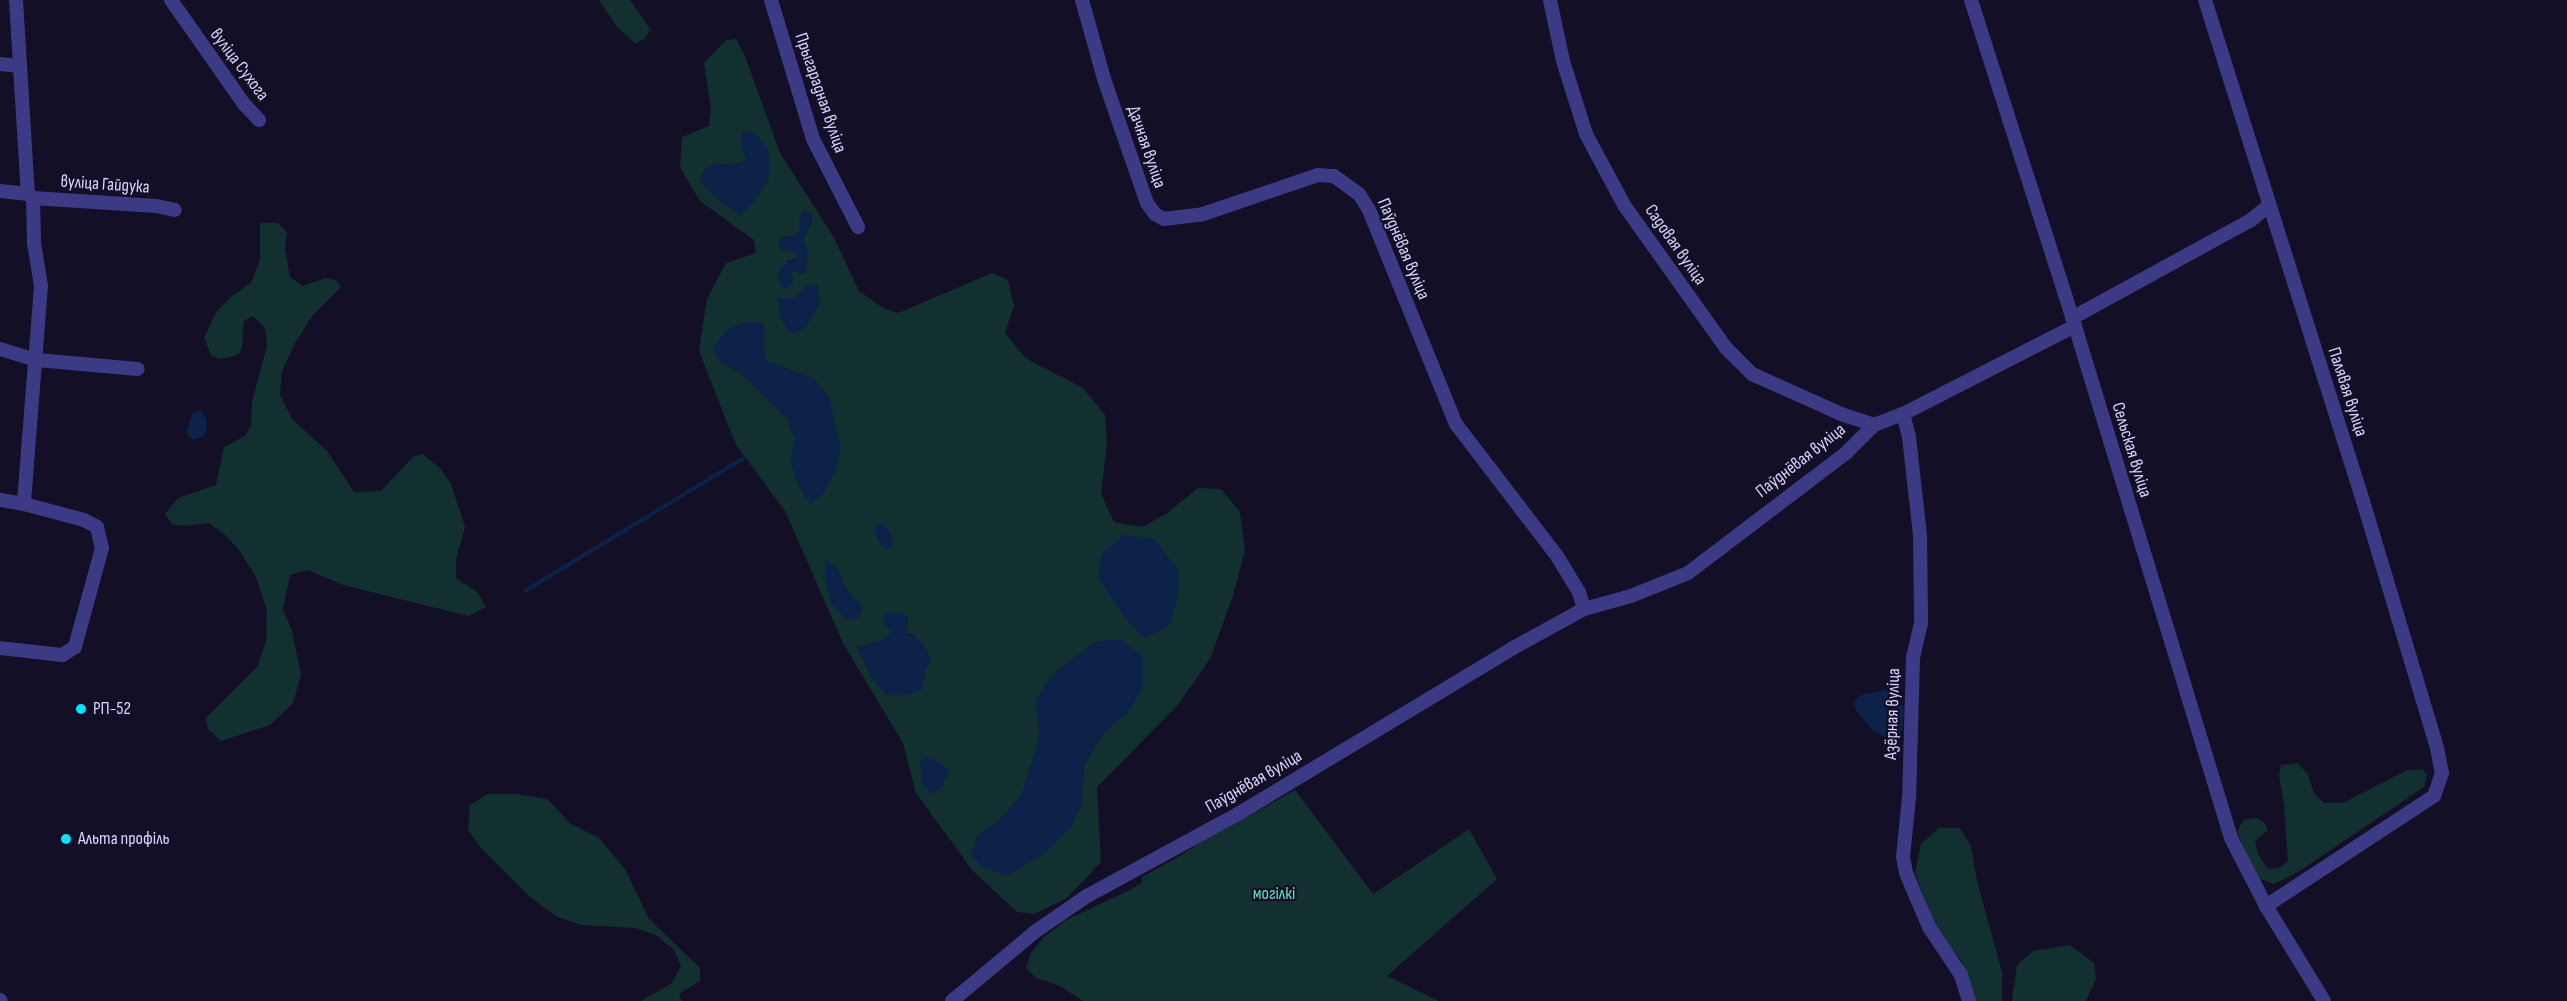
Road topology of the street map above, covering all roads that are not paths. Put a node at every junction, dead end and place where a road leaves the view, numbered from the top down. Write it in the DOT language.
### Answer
graph roads {
  1 [pos="16,0"];
  2 [pos="171,0"];
  3 [pos="771,0"];
  4 [pos="1082,0"];
  5 [pos="1550,0"];
  6 [pos="1971,0"];
  7 [pos="2205,0"];
  8 [pos="0,64"];
  9 [pos="20,66"];
  10 [pos="259,120"];
  11 [pos="1347,183"];
  12 [pos="0,191"];
  13 [pos="30,196"];
  14 [pos="2268,206"];
  15 [pos="175,210"];
  16 [pos="858,227"];
  17 [pos="2073,322"];
  18 [pos="0,349"];
  19 [pos="37,360"];
  20 [pos="138,369"];
  21 [pos="1903,414"];
  22 [pos="1874,425"];
  23 [pos="0,500"];
  24 [pos="24,504"];
  25 [pos="1584,609"];
  26 [pos="0,648"];
  27 [pos="2266,906"];
  28 [pos="952,1001"];
  29 [pos="1969,1001"];
  30 [pos="2324,1001"];
  1 -- 9 [label="street"];
  2 -- 10 [label="street, вуліца Сухога"];
  3 -- 16 [label="street, Прыгарадная вуліца"];
  4 -- 11 [label="street, Дачная вуліца"];
  5 -- 22 [label="street, Садовая вуліца"];
  6 -- 17 [label="street, Сельская вуліца"];
  7 -- 14 [label="street, Палявая вуліца"];
  8 -- 9 [label="street"];
  9 -- 13 [label="street"];
  11 -- 25 [label="street, Паўднёвая вуліца"];
  12 -- 13 [label="street, вуліца Гайдука"];
  13 -- 15 [label="street, вуліца Гайдука"];
  13 -- 19 [label="street"];
  14 -- 17 [label="street, Паўднёвая вуліца"];
  14 -- 27 [label="street, Палявая вуліца"];
  17 -- 21 [label="street, Паўднёвая вуліца"];
  17 -- 27 [label="street, Сельская вуліца"];
  18 -- 19 [label="street"];
  19 -- 20 [label="street"];
  19 -- 24 [label="street"];
  21 -- 22 [label="street, Паўднёвая вуліца"];
  21 -- 29 [label="street, Азёрная вуліца"];
  22 -- 25 [label="street, Паўднёвая вуліца"];
  23 -- 24 [label="street"];
  24 -- 26 [label="street"];
  25 -- 28 [label="street, Паўднёвая вуліца"];
  27 -- 30 [label="street, Сельская вуліца"];
}
